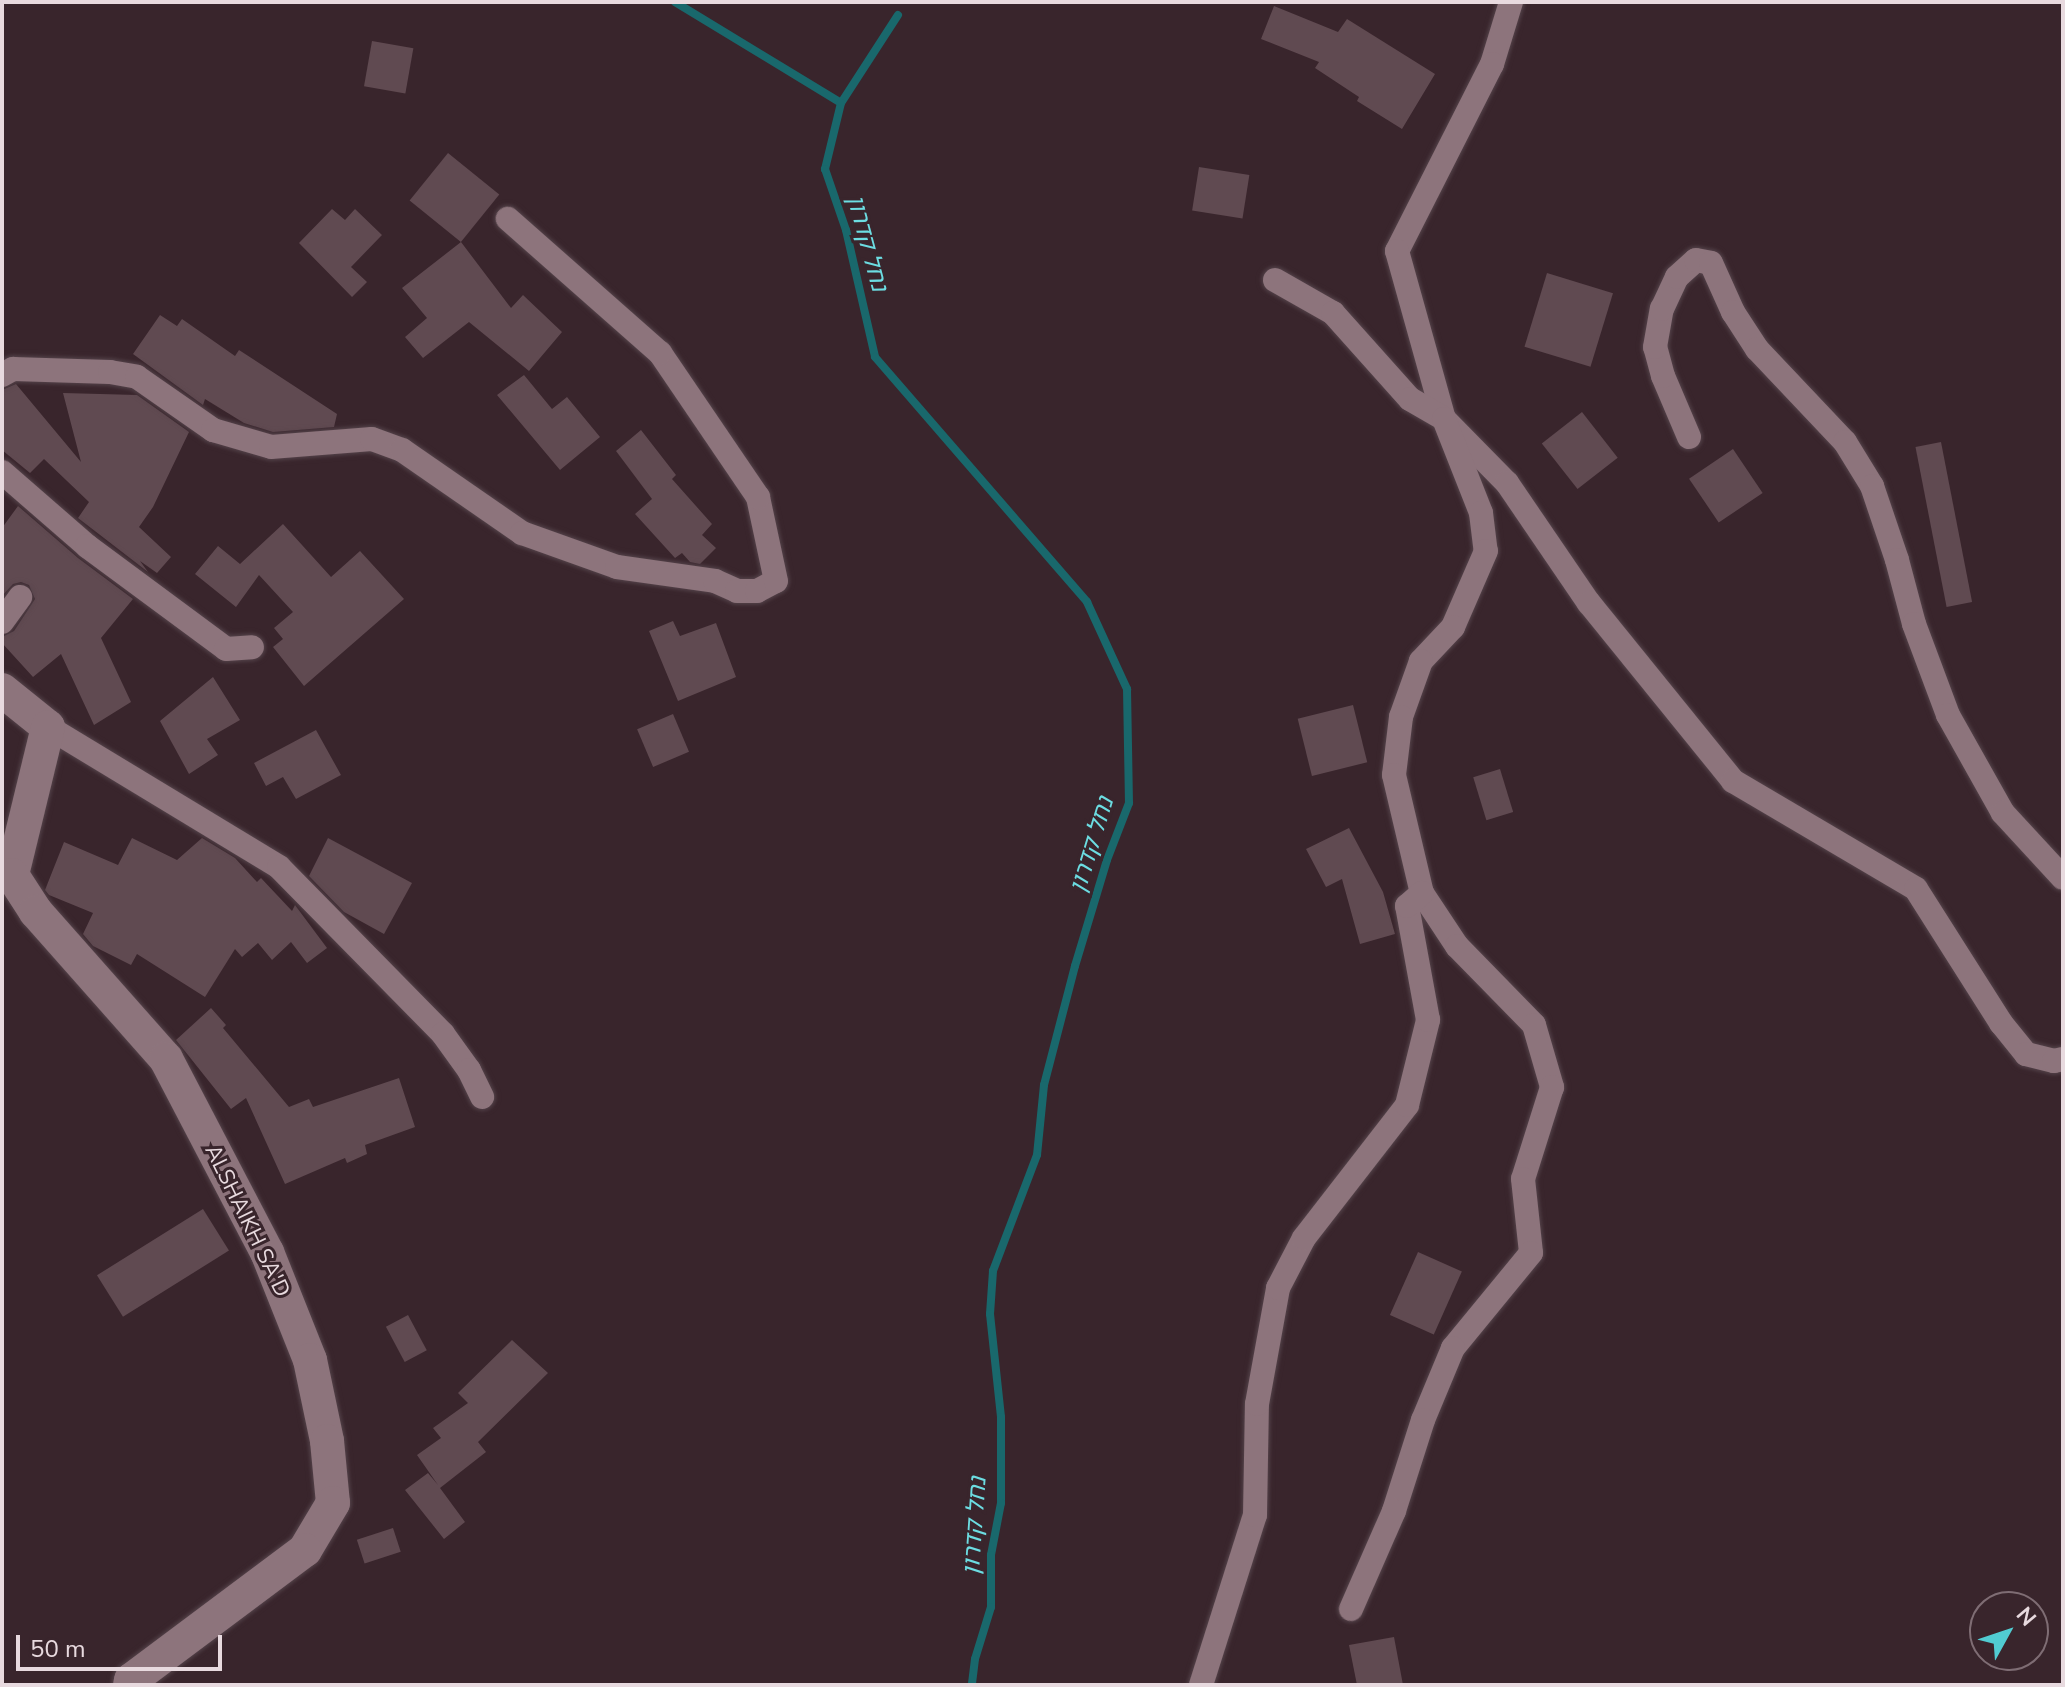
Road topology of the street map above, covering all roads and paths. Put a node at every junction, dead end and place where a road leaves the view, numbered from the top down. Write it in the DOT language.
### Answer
graph roads {
  1 [pos="1511,2"];
  2 [pos="508,219"];
  3 [pos="1275,280"];
  4 [pos="2,375"];
  5 [pos="1444,419"];
  6 [pos="1689,437"];
  7 [pos="2,472"];
  8 [pos="20,597"];
  9 [pos="2,622"];
  10 [pos="252,647"];
  11 [pos="2,690"];
  12 [pos="48,727"];
  13 [pos="2063,878"];
  14 [pos="1422,893"];
  15 [pos="2063,1059"];
  16 [pos="482,1097"];
  17 [pos="1351,1609"];
  18 [pos="130,1685"];
  19 [pos="1201,1685"];
  1 -- 5 [label="street"];
  2 -- 4 [label="street"];
  3 -- 5 [label="street"];
  5 -- 14 [label="street"];
  5 -- 15 [label="street"];
  6 -- 13 [label="street"];
  7 -- 10 [label="street"];
  8 -- 9 [label="street"];
  11 -- 12 [label="street"];
  12 -- 16 [label="street"];
  12 -- 18 [label="street, ALSHAIKH SA'D"];
  14 -- 17 [label="street"];
  14 -- 19 [label="street"];
}
